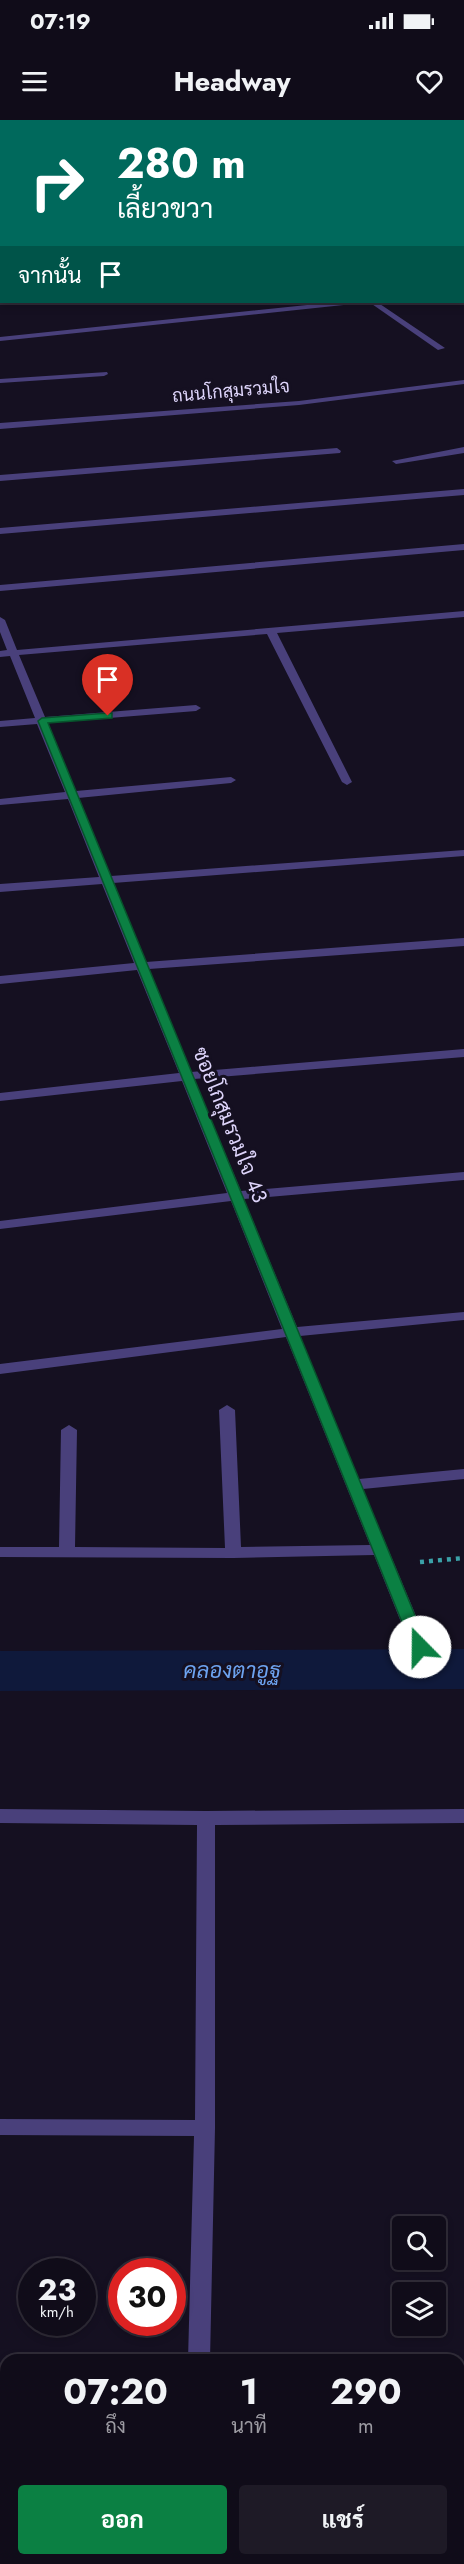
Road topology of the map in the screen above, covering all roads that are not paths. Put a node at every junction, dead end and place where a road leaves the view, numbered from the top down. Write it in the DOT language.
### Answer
graph roads {
  1 [pos="343,303"];
  2 [pos="374,303"];
  3 [pos="0,339"];
  4 [pos="441,348"];
  5 [pos="104,374"];
  6 [pos="0,381"];
  7 [pos="464,382"];
  8 [pos="0,426"];
  9 [pos="464,450"];
  10 [pos="337,451"];
  11 [pos="396,461"];
  12 [pos="0,478"];
  13 [pos="464,492"];
  14 [pos="0,531"];
  15 [pos="464,546"];
  16 [pos="0,588"];
  17 [pos="464,614"];
  18 [pos="0,620"];
  19 [pos="270,630"];
  20 [pos="15,653"];
  21 [pos="0,654"];
  22 [pos="196,708"];
  23 [pos="42,721"];
  24 [pos="0,724"];
  25 [pos="231,780"];
  26 [pos="347,782"];
  27 [pos="73,796"];
  28 [pos="0,802"];
  29 [pos="464,853"];
  30 [pos="107,879"];
  31 [pos="0,888"];
  32 [pos="464,942"];
  33 [pos="142,966"];
  34 [pos="0,980"];
  35 [pos="464,1053"];
  36 [pos="187,1076"];
  37 [pos="0,1097"];
  38 [pos="464,1176"];
  39 [pos="236,1196"];
  40 [pos="0,1225"];
  41 [pos="464,1316"];
  42 [pos="291,1332"];
  43 [pos="0,1370"];
  44 [pos="227,1410"];
  45 [pos="69,1430"];
  46 [pos="464,1474"];
  47 [pos="354,1485"];
  48 [pos="67,1551"];
  49 [pos="0,1552"];
  50 [pos="233,1553"];
  51 [pos="383,1558"];
  52 [pos="420,1647"];
  53 [pos="0,1816"];
  54 [pos="464,1816"];
  55 [pos="206,1818"];
  56 [pos="0,2127"];
  57 [pos="205,2128"];
  58 [pos="199,2354"];
  1 -- 3 [label="street"];
  2 -- 4 [label="street"];
  5 -- 6 [label="street"];
  7 -- 8 [label="street, ถนนโกสุมรวมใจ"];
  9 -- 11 [label="street"];
  10 -- 12 [label="street"];
  13 -- 14 [label="street"];
  15 -- 16 [label="street"];
  17 -- 19 [label="street"];
  18 -- 20 [label="street, ซอยโกสุมรวมใจ 43"];
  19 -- 20 [label="street"];
  19 -- 26 [label="street"];
  20 -- 21 [label="street"];
  20 -- 23 [label="street, ซอยโกสุมรวมใจ 43"];
  22 -- 23 [label="street"];
  23 -- 24 [label="street"];
  23 -- 27 [label="street, ซอยโกสุมรวมใจ 43"];
  25 -- 27 [label="street"];
  27 -- 28 [label="street"];
  27 -- 30 [label="street, ซอยโกสุมรวมใจ 43"];
  29 -- 30 [label="street"];
  30 -- 31 [label="street"];
  30 -- 33 [label="street, ซอยโกสุมรวมใจ 43"];
  32 -- 33 [label="street"];
  33 -- 34 [label="street"];
  33 -- 36 [label="street, ซอยโกสุมรวมใจ 43"];
  35 -- 36 [label="street"];
  36 -- 37 [label="street"];
  36 -- 39 [label="street, ซอยโกสุมรวมใจ 43"];
  38 -- 39 [label="street"];
  39 -- 40 [label="street"];
  39 -- 42 [label="street, ซอยโกสุมรวมใจ 43"];
  41 -- 42 [label="street"];
  42 -- 43 [label="street"];
  42 -- 47 [label="street, ซอยโกสุมรวมใจ 43"];
  44 -- 50 [label="street"];
  45 -- 48 [label="street"];
  46 -- 47 [label="street"];
  47 -- 51 [label="street, ซอยโกสุมรวมใจ 43"];
  48 -- 49 [label="street"];
  48 -- 50 [label="street"];
  50 -- 51 [label="street"];
  51 -- 52 [label="street, ซอยโกสุมรวมใจ 43"];
  53 -- 55 [label="street"];
  54 -- 55 [label="street"];
  55 -- 57 [label="street"];
  56 -- 57 [label="street"];
  57 -- 58 [label="street"];
}
